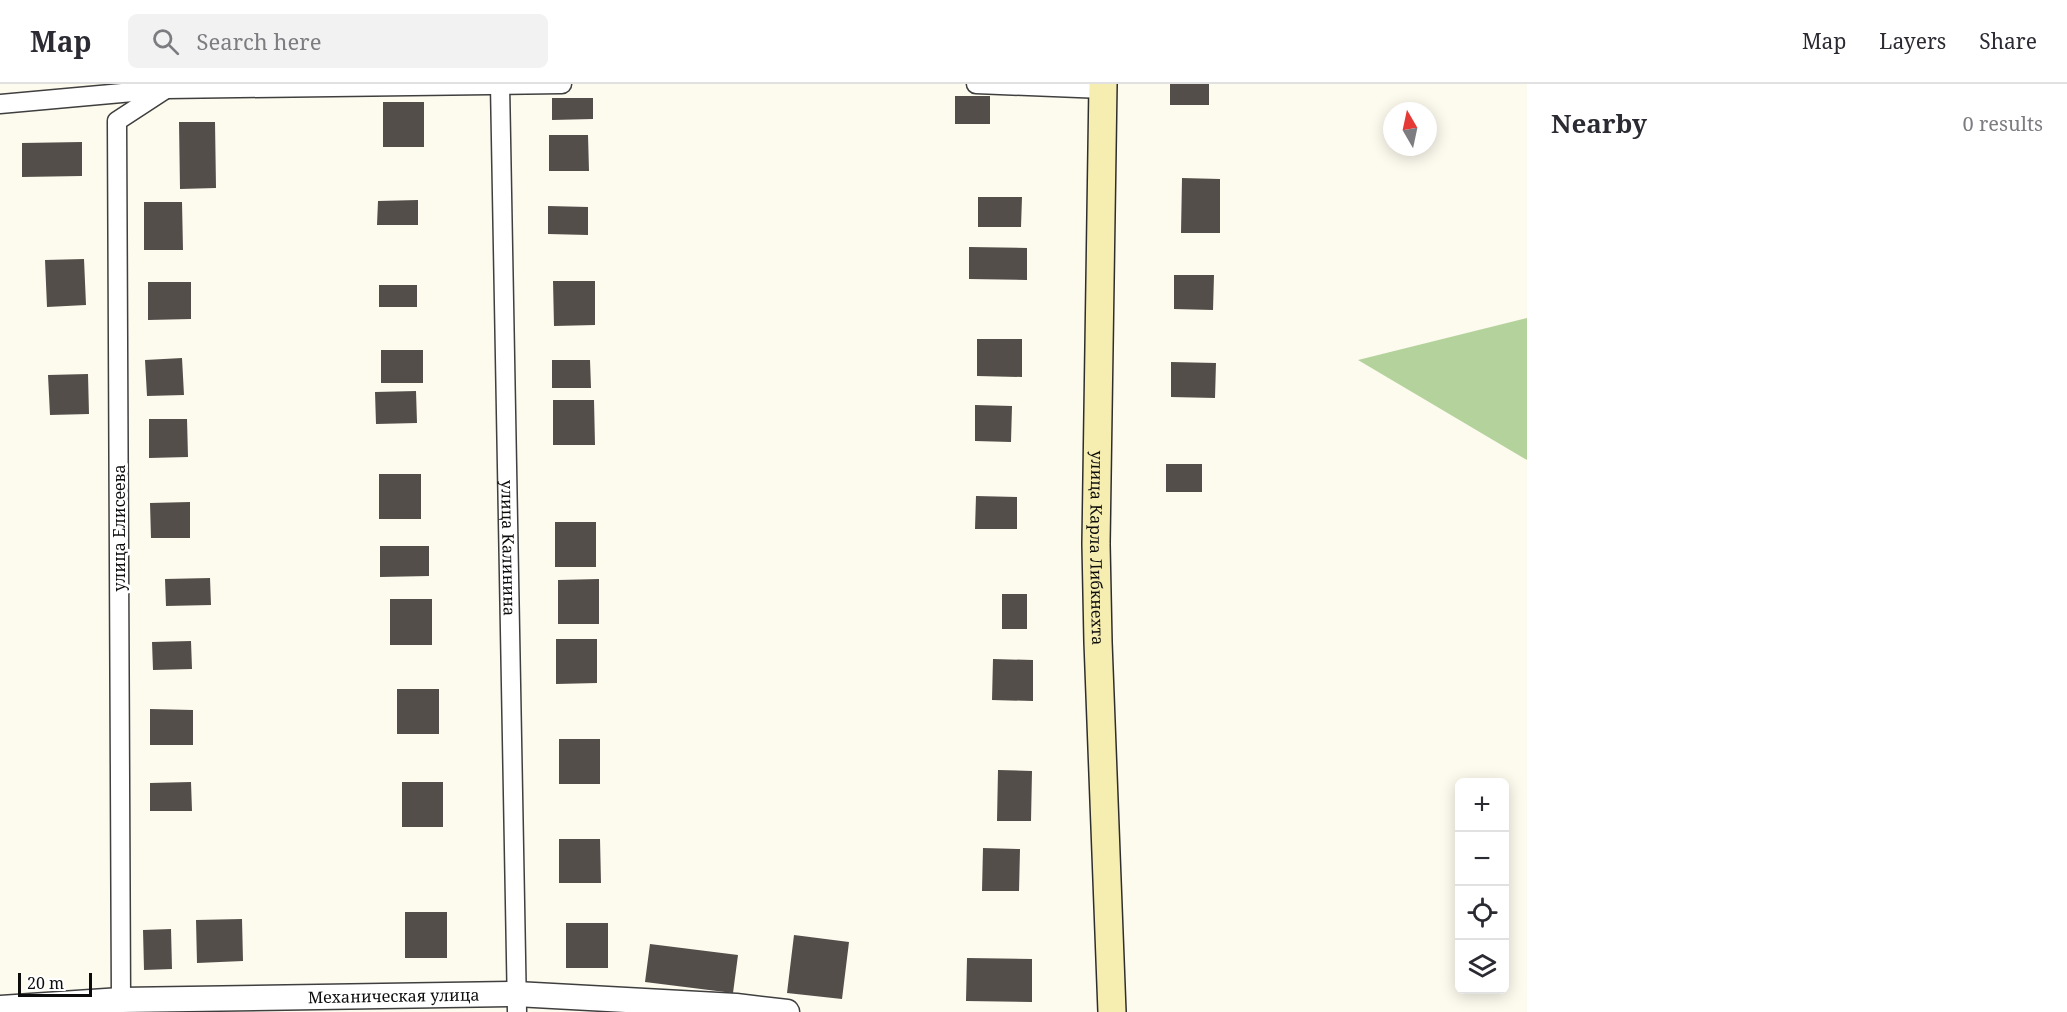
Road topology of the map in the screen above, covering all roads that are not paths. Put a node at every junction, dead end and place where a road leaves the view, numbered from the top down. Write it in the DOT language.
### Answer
graph roads {
  1 [pos="562,84"];
  2 [pos="976,84"];
  3 [pos="500,85"];
  4 [pos="1103,86"];
  5 [pos="166,87"];
  6 [pos="0,104"];
  7 [pos="121,1000"];
  8 [pos="517,1003"];
  9 [pos="0,1008"];
  10 [pos="787,1012"];
  11 [pos="1112,1012"];
  1 -- 3 [label="street"];
  2 -- 4 [label="street"];
  3 -- 5 [label="street"];
  3 -- 8 [label="street, улица Калинина"];
  4 -- 11 [label="main road, улица Карла Либкнехта"];
  5 -- 6 [label="street"];
  5 -- 7 [label="street, улица Елисеева"];
  7 -- 8 [label="street, Механическая улица"];
  7 -- 9 [label="street, Механическая улица"];
  8 -- 10 [label="street, Механическая улица"];
}
